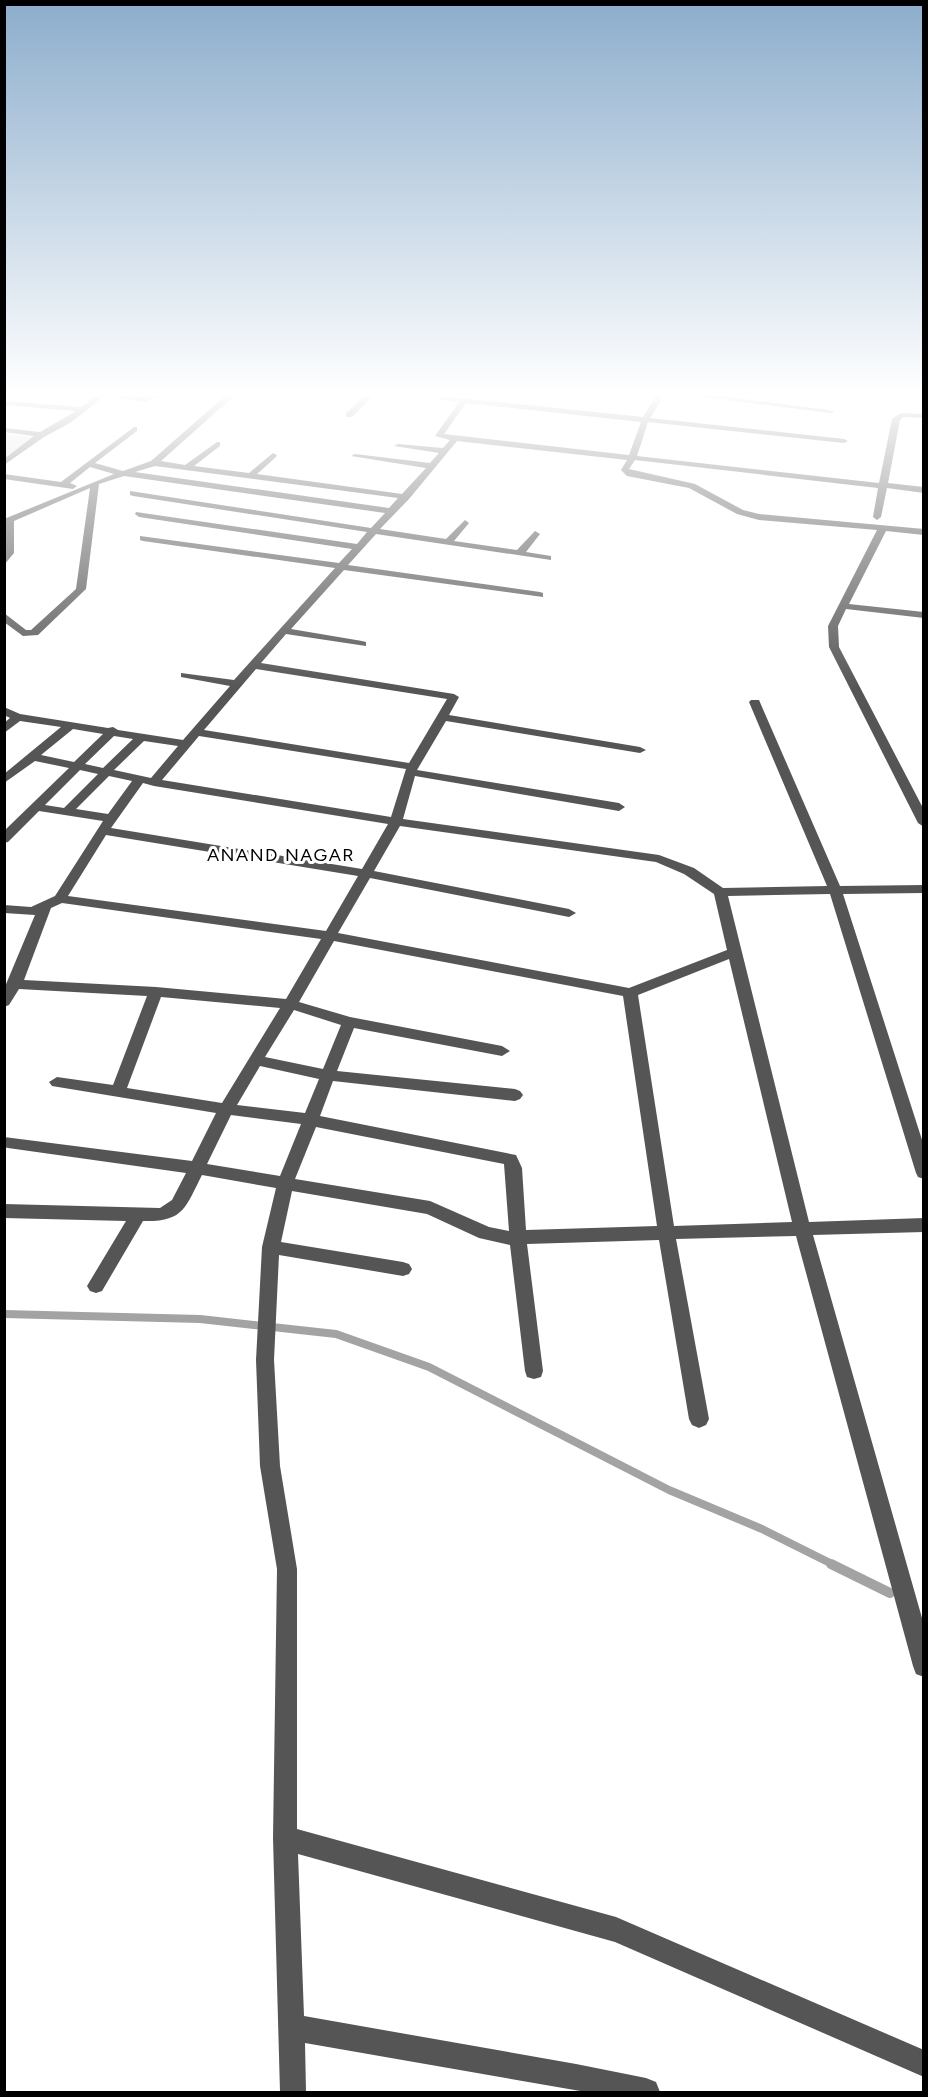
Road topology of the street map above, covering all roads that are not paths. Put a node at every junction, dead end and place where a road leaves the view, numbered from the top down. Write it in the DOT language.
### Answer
graph roads {
  1 [pos="70,494"];
  2 [pos="93,494"];
  3 [pos="139,494"];
  4 [pos="271,494"];
  5 [pos="383,494"];
  6 [pos="409,494"];
  7 [pos="707,494"];
  8 [pos="881,494"];
  9 [pos="406,497"];
  10 [pos="393,511"];
  11 [pos="139,514"];
  12 [pos="877,516"];
  13 [pos="7,521"];
  14 [pos="465,523"];
  15 [pos="883,528"];
  16 [pos="374,530"];
  17 [pos="924,532"];
  18 [pos="535,534"];
  19 [pos="143,538"];
  20 [pos="448,542"];
  21 [pos="359,547"];
  22 [pos="520,553"];
  23 [pos="548,558"];
  24 [pos="4,562"];
  25 [pos="343,566"];
  26 [pos="540,595"];
  27 [pos="843,606"];
  28 [pos="924,615"];
  29 [pos="4,616"];
  30 [pos="284,631"];
  31 [pos="362,644"];
  32 [pos="253,665"];
  33 [pos="185,675"];
  34 [pos="238,684"];
  35 [pos="755,702"];
  36 [pos="4,710"];
  37 [pos="17,717"];
  38 [pos="442,717"];
  39 [pos="72,724"];
  40 [pos="4,730"];
  41 [pos="113,730"];
  42 [pos="198,732"];
  43 [pos="142,736"];
  44 [pos="187,744"];
  45 [pos="640,750"];
  46 [pos="34,757"];
  47 [pos="75,766"];
  48 [pos="412,769"];
  49 [pos="106,772"];
  50 [pos="140,779"];
  51 [pos="4,780"];
  52 [pos="154,782"];
  53 [pos="34,807"];
  54 [pos="619,807"];
  55 [pos="67,811"];
  56 [pos="111,818"];
  57 [pos="396,822"];
  58 [pos="924,823"];
  59 [pos="103,831"];
  60 [pos="4,839"];
  61 [pos="367,874"];
  62 [pos="924,889"];
  63 [pos="835,890"];
  64 [pos="720,891"];
  65 [pos="60,899"];
  66 [pos="45,906"];
  67 [pos="4,909"];
  68 [pos="570,913"];
  69 [pos="330,936"];
  70 [pos="734,952"];
  71 [pos="15,984"];
  72 [pos="156,992"];
  73 [pos="630,993"];
  74 [pos="4,1002"];
  75 [pos="290,1004"];
  76 [pos="349,1022"];
  77 [pos="502,1051"];
  78 [pos="256,1060"];
  79 [pos="326,1076"];
  80 [pos="57,1082"];
  81 [pos="118,1092"];
  82 [pos="515,1095"];
  83 [pos="226,1109"];
  84 [pos="312,1120"];
  85 [pos="8,1142"];
  86 [pos="197,1168"];
  87 [pos="924,1173"];
  88 [pos="285,1184"];
  89 [pos="4,1211"];
  90 [pos="138,1215"];
  91 [pos="924,1225"];
  92 [pos="802,1227"];
  93 [pos="666,1232"];
  94 [pos="518,1238"];
  95 [pos="271,1247"];
  96 [pos="403,1269"];
  97 [pos="96,1286"];
  98 [pos="534,1371"];
  99 [pos="699,1419"];
  100 [pos="924,1666"];
  101 [pos="285,1838"];
  102 [pos="290,2027"];
  103 [pos="924,2064"];
  104 [pos="293,2092"];
  105 [pos="646,2092"];
  1 -- 13 [label="street"];
  2 -- 29 [label="street"];
  3 -- 16 [label="street"];
  4 -- 10 [label="street"];
  5 -- 9 [label="street"];
  6 -- 9 [label="street"];
  7 -- 15 [label="street"];
  8 -- 12 [label="street"];
  9 -- 10 [label="street"];
  10 -- 16 [label="street"];
  11 -- 21 [label="street"];
  13 -- 24 [label="street"];
  14 -- 20 [label="street"];
  15 -- 17 [label="street"];
  15 -- 27 [label="street"];
  16 -- 20 [label="street"];
  16 -- 21 [label="street"];
  18 -- 22 [label="street"];
  19 -- 25 [label="street"];
  20 -- 22 [label="street"];
  21 -- 25 [label="street"];
  22 -- 23 [label="street"];
  25 -- 26 [label="street"];
  25 -- 30 [label="street"];
  27 -- 28 [label="street"];
  27 -- 58 [label="street"];
  30 -- 31 [label="street"];
  30 -- 32 [label="street"];
  32 -- 34 [label="street"];
  32 -- 38 [label="street"];
  33 -- 34 [label="street"];
  34 -- 42 [label="street"];
  35 -- 63 [label="street"];
  36 -- 37 [label="street"];
  37 -- 39 [label="street"];
  37 -- 40 [label="street"];
  38 -- 45 [label="street"];
  38 -- 48 [label="street"];
  39 -- 41 [label="street"];
  39 -- 46 [label="street"];
  41 -- 43 [label="street"];
  41 -- 47 [label="street"];
  42 -- 44 [label="street"];
  42 -- 48 [label="street"];
  43 -- 44 [label="street"];
  43 -- 49 [label="street"];
  44 -- 52 [label="street"];
  46 -- 47 [label="street"];
  46 -- 51 [label="street"];
  47 -- 49 [label="street"];
  47 -- 53 [label="street"];
  48 -- 54 [label="street"];
  48 -- 57 [label="street"];
  49 -- 50 [label="street"];
  49 -- 55 [label="street"];
  50 -- 52 [label="street"];
  50 -- 56 [label="street"];
  52 -- 57 [label="street"];
  53 -- 55 [label="street"];
  53 -- 60 [label="street"];
  55 -- 56 [label="street"];
  56 -- 59 [label="street"];
  57 -- 61 [label="street"];
  57 -- 64 [label="street"];
  59 -- 61 [label="street"];
  59 -- 65 [label="street"];
  61 -- 68 [label="street"];
  61 -- 69 [label="street"];
  62 -- 63 [label="street"];
  63 -- 64 [label="street"];
  63 -- 87 [label="street"];
  64 -- 70 [label="street"];
  65 -- 66 [label="street"];
  65 -- 69 [label="street"];
  66 -- 67 [label="street"];
  66 -- 71 [label="street"];
  69 -- 73 [label="street"];
  69 -- 75 [label="street"];
  70 -- 73 [label="street"];
  70 -- 92 [label="street"];
  71 -- 72 [label="street"];
  71 -- 74 [label="street"];
  72 -- 75 [label="street"];
  72 -- 81 [label="street"];
  73 -- 93 [label="street"];
  75 -- 76 [label="street"];
  75 -- 78 [label="street"];
  76 -- 77 [label="street"];
  76 -- 79 [label="street"];
  78 -- 79 [label="street"];
  78 -- 83 [label="street"];
  79 -- 82 [label="street"];
  79 -- 84 [label="street"];
  80 -- 81 [label="street"];
  81 -- 83 [label="street"];
  83 -- 84 [label="street"];
  83 -- 86 [label="street"];
  84 -- 88 [label="street"];
  84 -- 94 [label="street"];
  85 -- 86 [label="street"];
  86 -- 88 [label="street"];
  86 -- 90 [label="street"];
  88 -- 94 [label="street"];
  88 -- 95 [label="street"];
  89 -- 90 [label="street"];
  90 -- 97 [label="street"];
  91 -- 92 [label="street"];
  92 -- 93 [label="street"];
  92 -- 100 [label="street"];
  93 -- 94 [label="street"];
  93 -- 99 [label="street"];
  94 -- 98 [label="street"];
  95 -- 96 [label="street"];
  95 -- 101 [label="street"];
  101 -- 102 [label="street"];
  101 -- 103 [label="street"];
  102 -- 104 [label="street"];
  102 -- 105 [label="street"];
}
